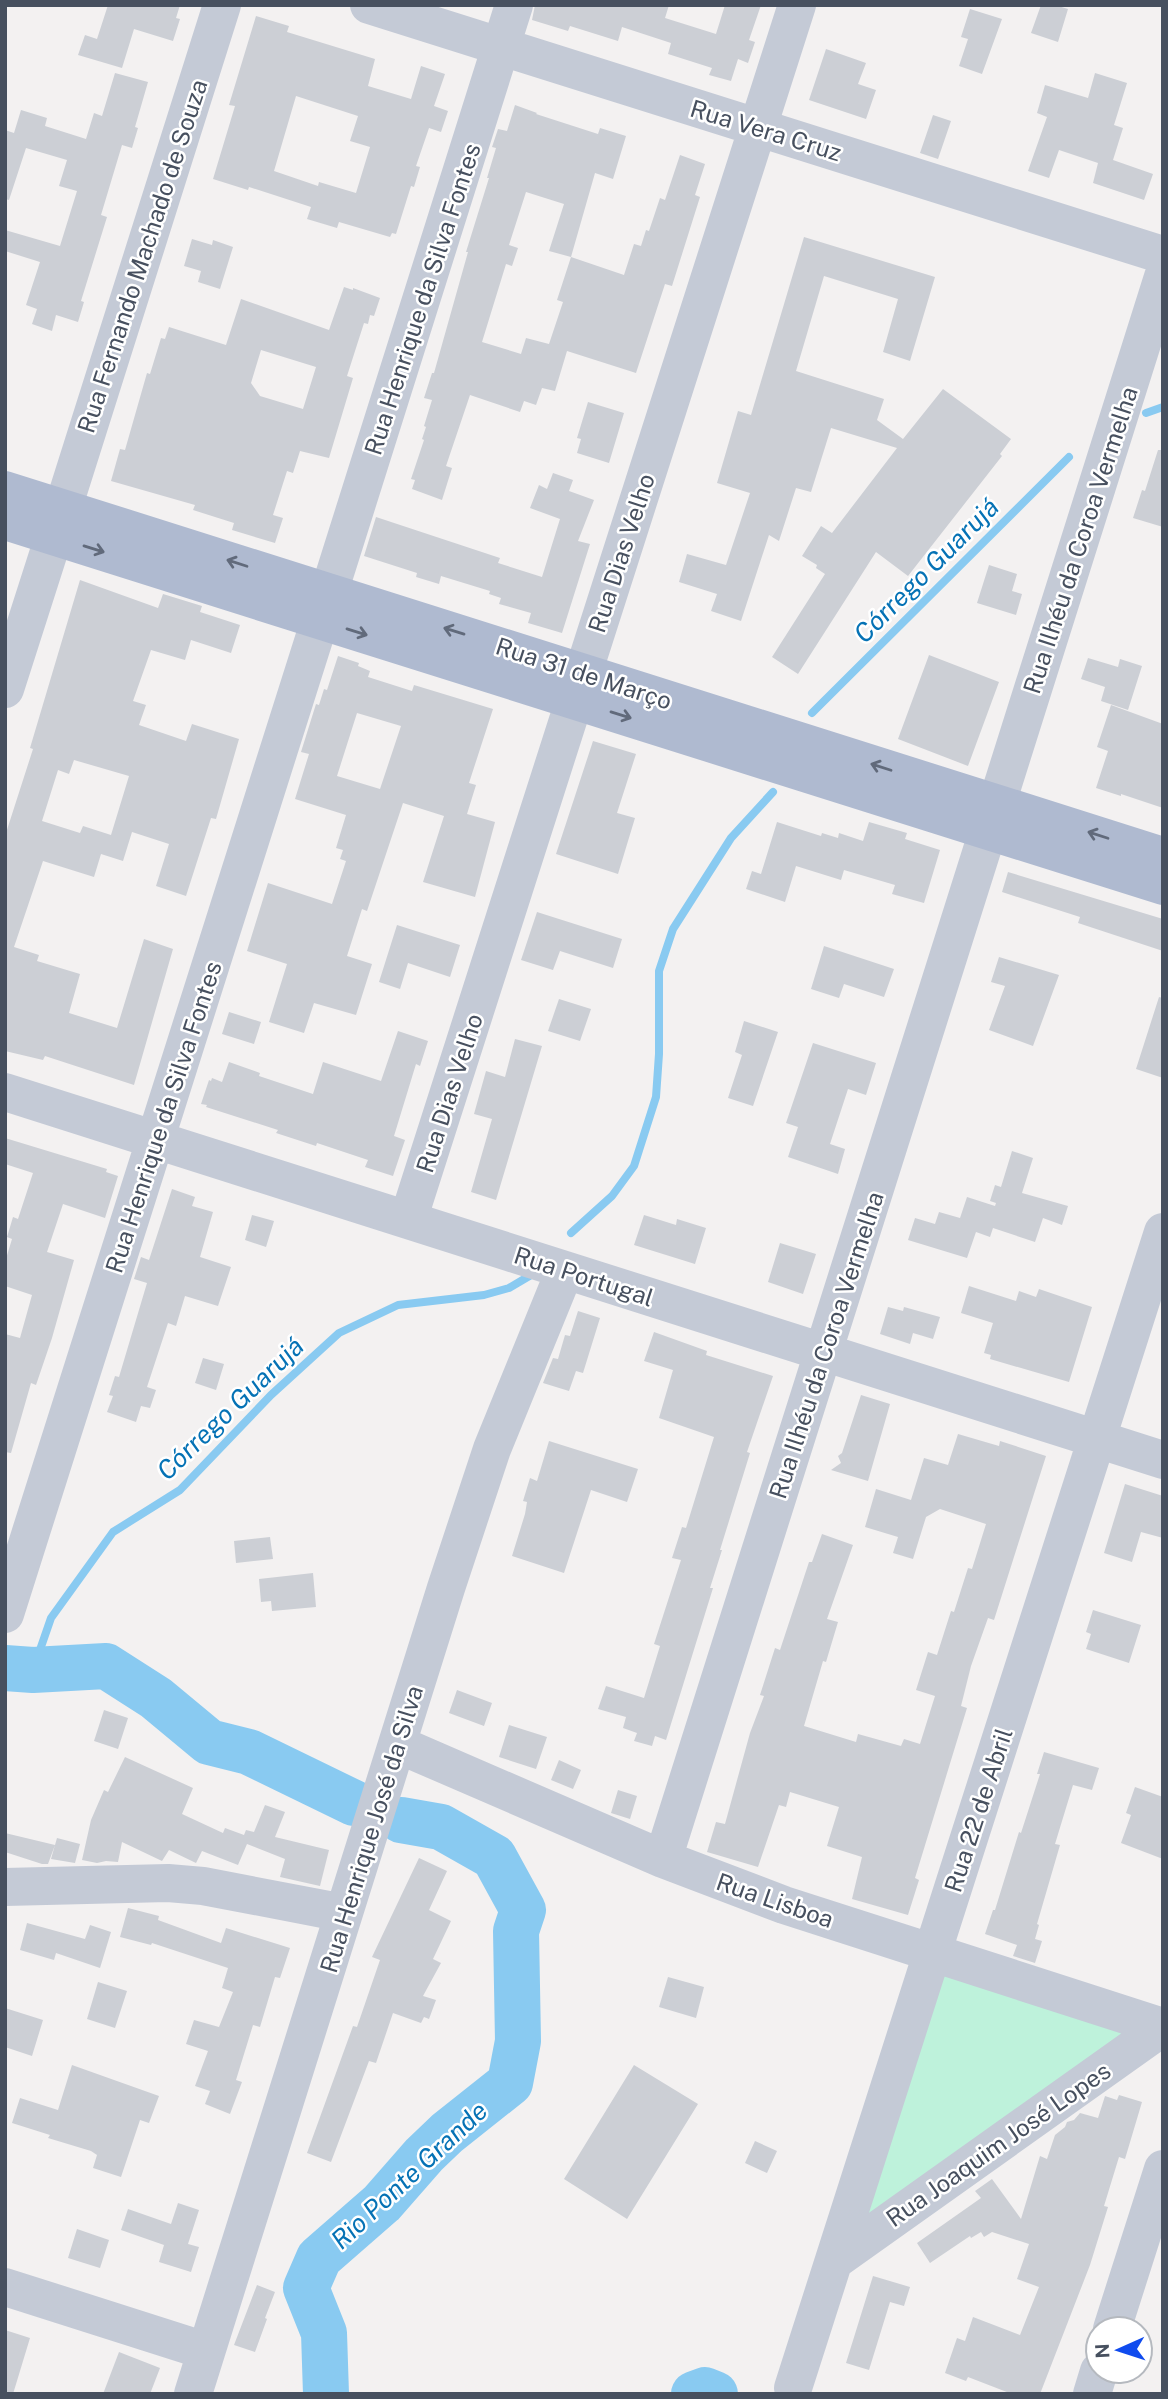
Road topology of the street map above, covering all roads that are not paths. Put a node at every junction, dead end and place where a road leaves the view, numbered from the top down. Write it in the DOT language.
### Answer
graph roads {
  1 [pos="222,5"];
  2 [pos="369,5"];
  3 [pos="514,5"];
  4 [pos="797,5"];
  5 [pos="501,47"];
  6 [pos="758,128"];
  7 [pos="1163,255"];
  8 [pos="1163,277"];
  9 [pos="5,489"];
  10 [pos="5,521"];
  11 [pos="58,522"];
  12 [pos="325,606"];
  13 [pos="579,686"];
  14 [pos="5,689"];
  15 [pos="993,817"];
  16 [pos="1163,856"];
  17 [pos="1163,886"];
  18 [pos="5,1093"];
  19 [pos="155,1140"];
  20 [pos="408,1220"];
  21 [pos="1163,1231"];
  22 [pos="565,1270"];
  23 [pos="823,1353"];
  24 [pos="1097,1439"];
  25 [pos="1163,1460"];
  26 [pos="5,1614"];
  27 [pos="397,1744"];
  28 [pos="663,1859"];
  29 [pos="5,1887"];
  30 [pos="344,1913"];
  31 [pos="932,1952"];
  32 [pos="1163,2027"];
  33 [pos="1163,2169"];
  34 [pos="834,2261"];
  35 [pos="5,2287"];
  36 [pos="1116,2315"];
  37 [pos="206,2351"];
  38 [pos="793,2388"];
  39 [pos="193,2394"];
  1 -- 11 [label="street, Rua Fernando Machado de Souza"];
  2 -- 5 [label="street, Rua Vera Cruz"];
  3 -- 5 [label="street, Rua Henrique da Silva Fontes"];
  4 -- 6 [label="street, Rua Dias Velho"];
  5 -- 6 [label="street, Rua Vera Cruz"];
  5 -- 12 [label="street, Rua Henrique da Silva Fontes"];
  6 -- 7 [label="street, Rua Vera Cruz"];
  6 -- 13 [label="street, Rua Dias Velho"];
  8 -- 15 [label="street, Rua Ilhéu da Coroa Vermelha"];
  9 -- 11 [label="main road, Rua 31 de Março"];
  10 -- 11 [label="main road, Rua 31 de Março"];
  11 -- 12 [label="main road, Rua 31 de Março"];
  11 -- 14 [label="street, Rua Fernando Machado de Souza"];
  12 -- 13 [label="main road, Rua 31 de Março"];
  12 -- 19 [label="street, Rua Henrique da Silva Fontes"];
  13 -- 15 [label="main road, Rua 31 de Março"];
  13 -- 20 [label="street, Rua Dias Velho"];
  16 -- 15 [label="main road, Rua 31 de Março, one-way"];
  15 -- 17 [label="main road, Rua 31 de Março"];
  15 -- 23 [label="street, Rua Ilhéu da Coroa Vermelha"];
  18 -- 19 [label="street, Rua Portugal"];
  19 -- 20 [label="street, Rua Portugal"];
  19 -- 26 [label="street, Rua Henrique da Silva Fontes"];
  20 -- 22 [label="street, Rua Portugal"];
  21 -- 24 [label="street, Rua 22 de Abril"];
  22 -- 23 [label="street, Rua Portugal"];
  22 -- 27 [label="street, Rua Henrique José da Silva"];
  23 -- 24 [label="street, Rua Portugal"];
  23 -- 28 [label="street, Rua Ilhéu da Coroa Vermelha"];
  24 -- 25 [label="street, Rua Portugal"];
  24 -- 31 [label="street, Rua 22 de Abril"];
  27 -- 28 [label="street, Rua Lisboa"];
  27 -- 30 [label="street, Rua Henrique José da Silva"];
  28 -- 31 [label="street, Rua Lisboa"];
  29 -- 30 [label="street"];
  30 -- 37 [label="street, Rua Henrique José da Silva"];
  31 -- 32 [label="street, Rua Lisboa"];
  31 -- 34 [label="street, Rua 22 de Abril"];
  32 -- 34 [label="street, Rua Joaquim José Lopes"];
  33 -- 36 [label="street"];
  34 -- 38 [label="street, Rua 22 de Abril"];
  35 -- 37 [label="street"];
  37 -- 39 [label="street, Rua Henrique José da Silva"];
}
